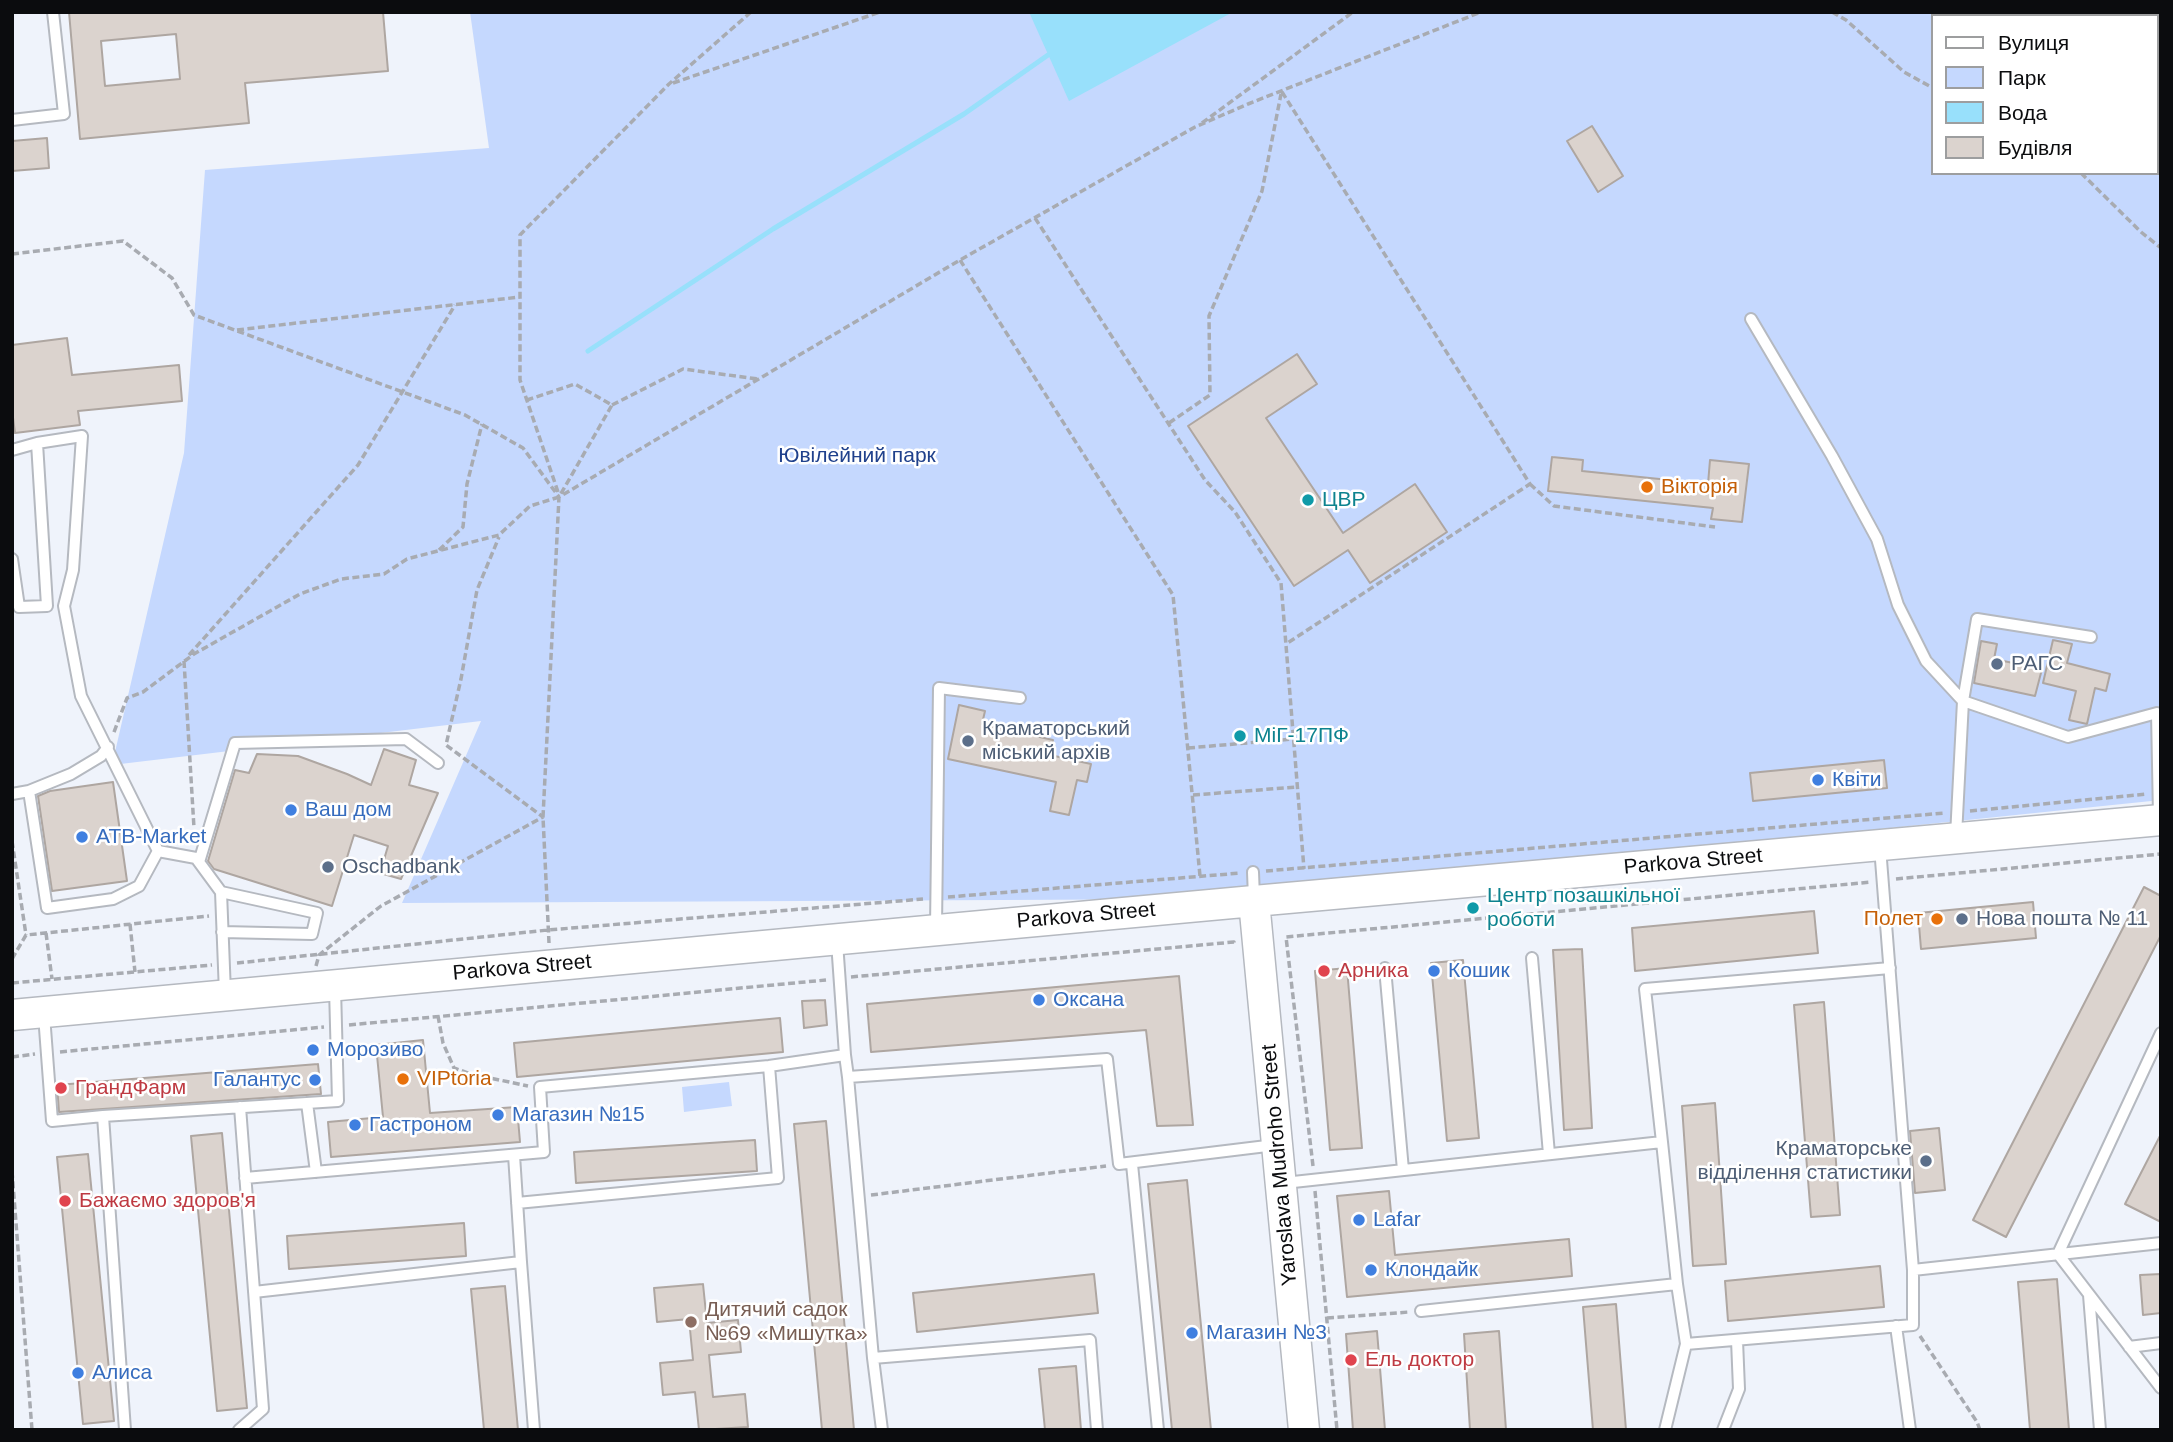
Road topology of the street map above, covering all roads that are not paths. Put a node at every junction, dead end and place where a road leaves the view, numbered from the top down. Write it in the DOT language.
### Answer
graph roads {
  1 [pos="53,12"];
  2 [pos="12,120"];
  3 [pos="1751,319"];
  4 [pos="37,443"];
  5 [pos="12,450"];
  6 [pos="12,559"];
  7 [pos="47,606"];
  8 [pos="64,606"];
  9 [pos="2091,637"];
  10 [pos="1020,698"];
  11 [pos="1963,701"];
  12 [pos="108,747"];
  13 [pos="438,763"];
  14 [pos="29,791"];
  15 [pos="12,794"];
  16 [pos="2159,811"];
  17 [pos="1956,825"];
  18 [pos="1880,845"];
  19 [pos="158,851"];
  20 [pos="197,860"];
  21 [pos="1253,886"];
  22 [pos="221,892"];
  23 [pos="936,930"];
  24 [pos="222,932"];
  25 [pos="837,939"];
  26 [pos="1532,958"];
  27 [pos="1385,968"];
  28 [pos="1890,968"];
  29 [pos="322,987"];
  30 [pos="225,996"];
  31 [pos="44,1013"];
  32 [pos="12,1016"];
  33 [pos="2161,1033"];
  34 [pos="845,1055"];
  35 [pos="769,1066"];
  36 [pos="848,1077"];
  37 [pos="307,1102"];
  38 [pos="240,1107"];
  39 [pos="103,1116"];
  40 [pos="1662,1142"];
  41 [pos="1277,1145"];
  42 [pos="1549,1154"];
  43 [pos="514,1155"];
  44 [pos="1132,1164"];
  45 [pos="1402,1170"];
  46 [pos="316,1172"];
  47 [pos="245,1178"];
  48 [pos="1281,1184"];
  49 [pos="517,1203"];
  50 [pos="2161,1243"];
  51 [pos="2058,1254"];
  52 [pos="521,1262"];
  53 [pos="1913,1270"];
  54 [pos="1677,1284"];
  55 [pos="254,1292"];
  56 [pos="2089,1295"];
  57 [pos="1421,1311"];
  58 [pos="1896,1326"];
  59 [pos="1737,1340"];
  60 [pos="2161,1343"];
  61 [pos="1686,1344"];
  62 [pos="2129,1347"];
  63 [pos="873,1358"];
  64 [pos="2161,1388"];
  65 [pos="125,1430"];
  66 [pos="239,1430"];
  67 [pos="534,1430"];
  68 [pos="882,1430"];
  69 [pos="1097,1430"];
  70 [pos="1158,1430"];
  71 [pos="1304,1430"];
  72 [pos="1665,1430"];
  73 [pos="1723,1430"];
  74 [pos="1910,1430"];
  75 [pos="2100,1430"];
  1 -- 2 [label="lane"];
  3 -- 11 [label="lane"];
  4 -- 5 [label="lane"];
  4 -- 7 [label="lane"];
  4 -- 8 [label="lane"];
  6 -- 7 [label="lane"];
  7 -- 8 [label="lane"];
  8 -- 12 [label="lane"];
  9 -- 11 [label="lane"];
  10 -- 23 [label="lane"];
  11 -- 16 [label="lane"];
  11 -- 17 [label="lane"];
  12 -- 14 [label="lane"];
  12 -- 19 [label="lane"];
  13 -- 20 [label="lane"];
  14 -- 15 [label="lane"];
  14 -- 19 [label="lane"];
  16 -- 17 [label="street, Parkova Street"];
  17 -- 18 [label="street, Parkova Street"];
  18 -- 21 [label="street, Parkova Street"];
  18 -- 28 [label="lane"];
  19 -- 20 [label="lane"];
  20 -- 22 [label="lane"];
  21 -- 23 [label="street, Parkova Street"];
  21 -- 41 [label="street, Yaroslava Mudroho Street"];
  22 -- 24 [label="lane"];
  22 -- 24 [label="lane"];
  23 -- 25 [label="street, Parkova Street"];
  24 -- 30 [label="lane"];
  25 -- 29 [label="street, Parkova Street"];
  25 -- 34 [label="lane"];
  26 -- 42 [label="lane"];
  27 -- 45 [label="lane"];
  28 -- 40 [label="lane"];
  28 -- 53 [label="lane"];
  29 -- 30 [label="street, Parkova Street"];
  29 -- 37 [label="lane"];
  30 -- 31 [label="street, Parkova Street"];
  31 -- 32 [label="street, Parkova Street"];
  31 -- 39 [label="lane"];
  33 -- 51 [label="lane"];
  34 -- 35 [label="lane"];
  34 -- 36 [label="lane"];
  35 -- 43 [label="lane"];
  35 -- 49 [label="lane"];
  36 -- 44 [label="lane"];
  36 -- 63 [label="lane"];
  37 -- 38 [label="lane"];
  37 -- 46 [label="lane"];
  38 -- 39 [label="lane"];
  38 -- 47 [label="lane"];
  39 -- 65 [label="lane"];
  40 -- 42 [label="lane"];
  40 -- 54 [label="lane"];
  41 -- 44 [label="lane"];
  41 -- 48 [label="street, Yaroslava Mudroho Street"];
  42 -- 45 [label="lane"];
  43 -- 46 [label="lane"];
  43 -- 49 [label="lane"];
  44 -- 70 [label="lane"];
  45 -- 48 [label="lane"];
  46 -- 47 [label="lane"];
  47 -- 55 [label="lane"];
  48 -- 71 [label="street, Yaroslava Mudroho Street"];
  49 -- 52 [label="lane"];
  50 -- 51 [label="lane"];
  51 -- 53 [label="lane"];
  51 -- 56 [label="lane"];
  52 -- 55 [label="lane"];
  52 -- 67 [label="lane"];
  53 -- 58 [label="lane"];
  54 -- 57 [label="lane"];
  54 -- 61 [label="lane"];
  55 -- 66 [label="lane"];
  56 -- 62 [label="lane"];
  56 -- 75 [label="lane"];
  58 -- 59 [label="lane"];
  58 -- 74 [label="lane"];
  59 -- 61 [label="lane"];
  59 -- 73 [label="lane"];
  60 -- 62 [label="lane"];
  61 -- 72 [label="lane"];
  62 -- 64 [label="lane"];
  63 -- 68 [label="lane"];
  63 -- 69 [label="lane"];
}
